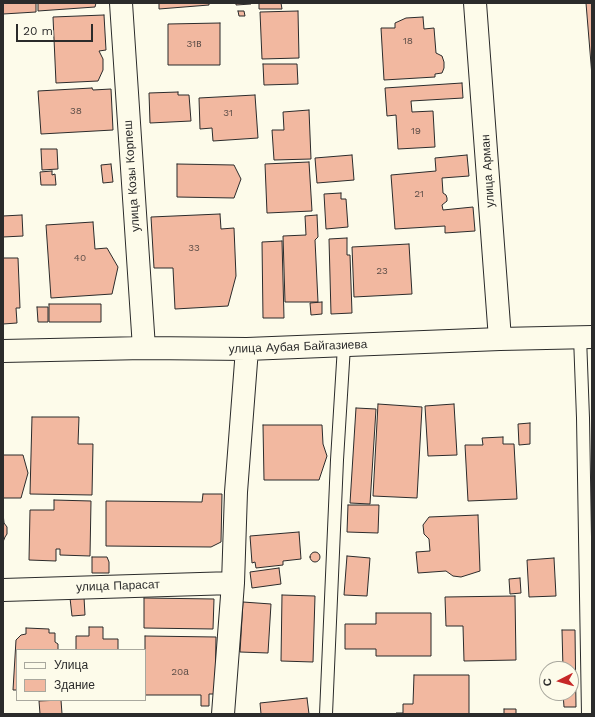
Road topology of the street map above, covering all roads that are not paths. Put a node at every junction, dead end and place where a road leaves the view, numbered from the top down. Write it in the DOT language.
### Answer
graph roads {
  1 [pos="121,3"];
  2 [pos="475,3"];
  3 [pos="586,337"];
  4 [pos="500,339"];
  5 [pos="344,346"];
  6 [pos="144,348"];
  7 [pos="247,349"];
  8 [pos="3,351"];
  9 [pos="233,583"];
  10 [pos="3,590"];
  11 [pos="223,714"];
  12 [pos="326,714"];
  13 [pos="588,714"];
  1 -- 6 [label="street, улица Козы Корпеш"];
  2 -- 4 [label="street, улица Арман"];
  3 -- 4 [label="street, улица Аубая Байгазиева"];
  3 -- 13 [label="lane"];
  4 -- 5 [label="street, улица Аубая Байгазиева"];
  5 -- 7 [label="street, улица Аубая Байгазиева"];
  5 -- 12 [label="lane"];
  6 -- 7 [label="street, улица Аубая Байгазиева"];
  6 -- 8 [label="street, улица Аубая Байгазиева"];
  7 -- 9 [label="street"];
  9 -- 10 [label="street, улица Парасат"];
  9 -- 11 [label="street"];
}
